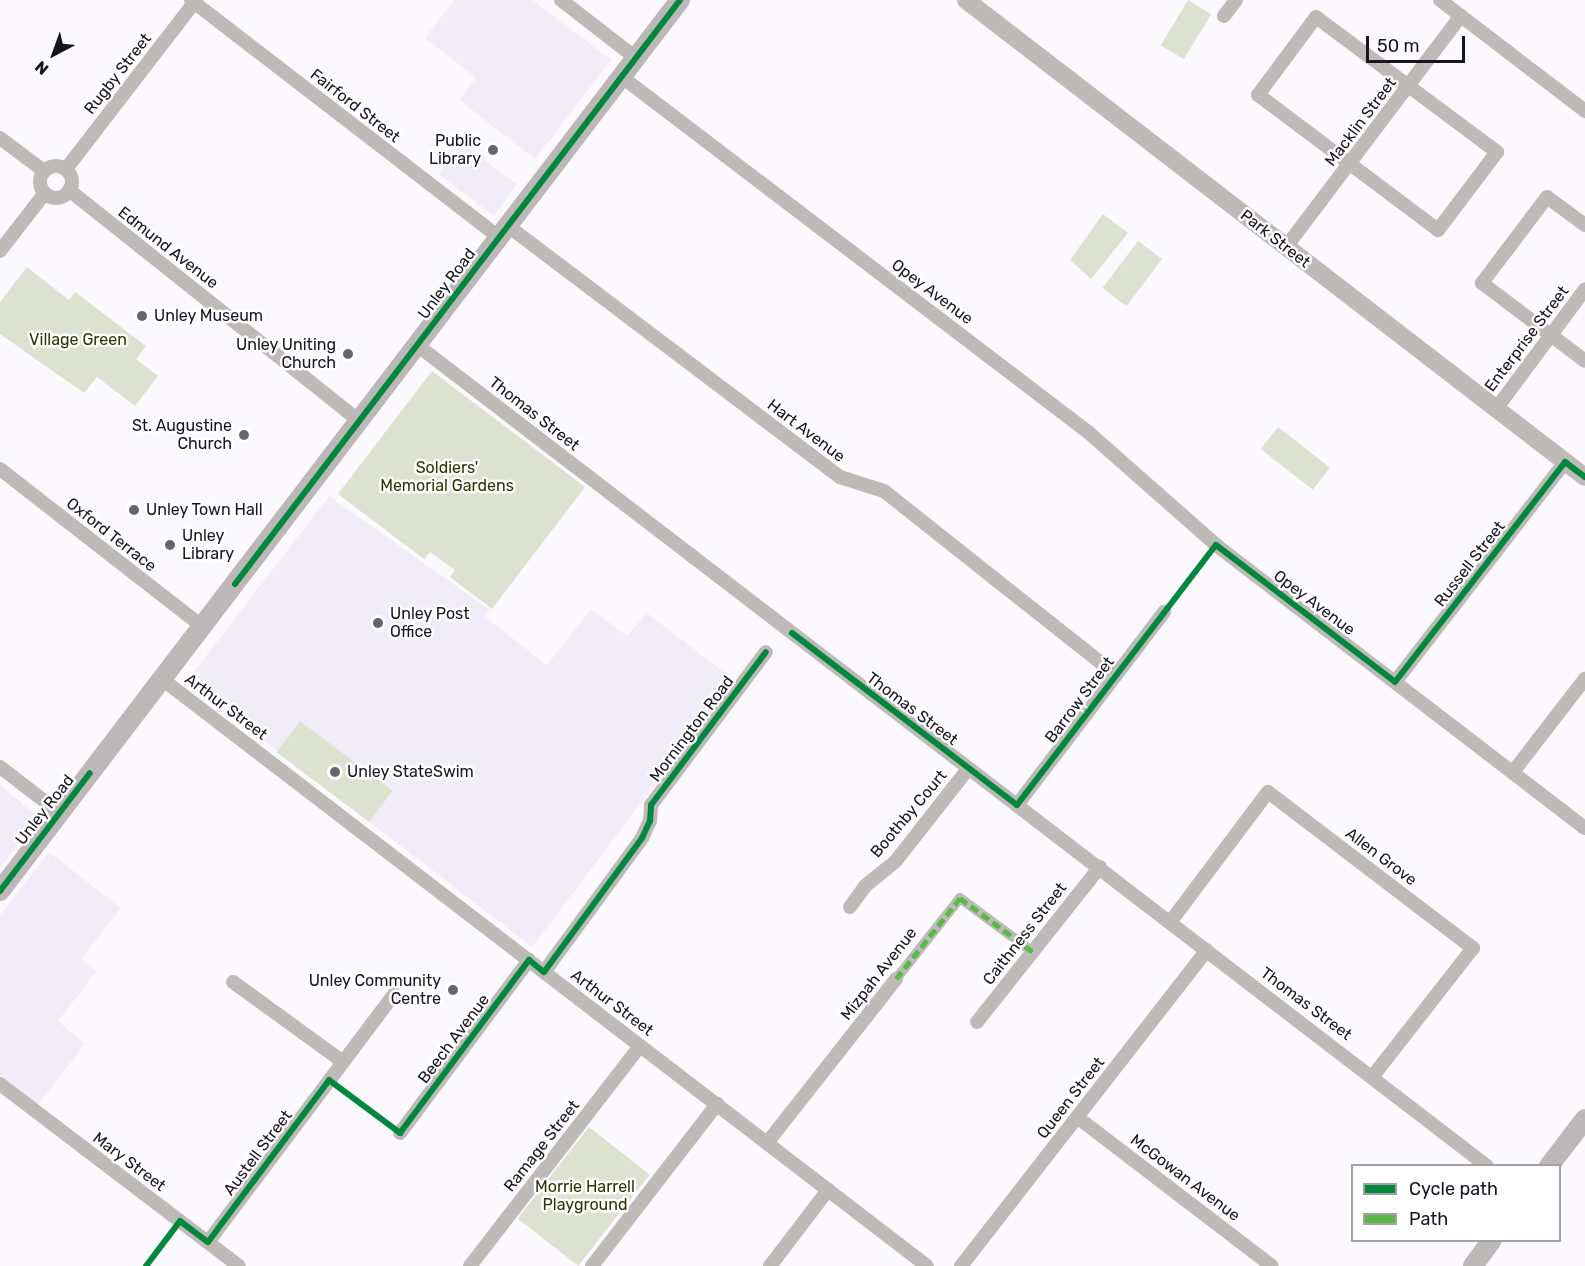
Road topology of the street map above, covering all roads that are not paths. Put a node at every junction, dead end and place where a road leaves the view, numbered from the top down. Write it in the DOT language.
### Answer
graph roads {
  1 [pos="561,0"];
  2 [pos="681,0"];
  3 [pos="966,0"];
  4 [pos="1236,0"];
  5 [pos="1440,0"];
  6 [pos="194,1"];
  7 [pos="1224,16"];
  8 [pos="1461,16"];
  9 [pos="636,58"];
  10 [pos="622,77"];
  11 [pos="1408,86"];
  12 [pos="1585,111"];
  13 [pos="0,138"];
  14 [pos="1350,164"];
  15 [pos="66,169"];
  16 [pos="44,171"];
  17 [pos="69,190"];
  18 [pos="45,193"];
  19 [pos="1585,225"];
  20 [pos="504,232"];
  21 [pos="1287,247"];
  22 [pos="0,251"];
  23 [pos="1585,289"];
  24 [pos="1551,335"];
  25 [pos="417,345"];
  26 [pos="1585,361"];
  27 [pos="1496,409"];
  28 [pos="359,421"];
  29 [pos="1565,462"];
  30 [pos="0,469"];
  31 [pos="1585,477"];
  32 [pos="1164,612"];
  33 [pos="202,626"];
  34 [pos="766,652"];
  35 [pos="1116,675"];
  36 [pos="162,679"];
  37 [pos="1585,679"];
  38 [pos="1395,682"];
  39 [pos="0,767"];
  40 [pos="968,769"];
  41 [pos="1513,772"];
  42 [pos="1017,805"];
  43 [pos="60,813"];
  44 [pos="1585,828"];
  45 [pos="1100,867"];
  46 [pos="0,891"];
  47 [pos="850,907"];
  48 [pos="1172,921"];
  49 [pos="1207,950"];
  50 [pos="1033,952"];
  51 [pos="529,960"];
  52 [pos="544,972"];
  53 [pos="896,979"];
  54 [pos="233,982"];
  55 [pos="394,994"];
  56 [pos="977,1022"];
  57 [pos="640,1046"];
  58 [pos="343,1062"];
  59 [pos="1373,1076"];
  60 [pos="0,1084"];
  61 [pos="717,1104"];
  62 [pos="1077,1117"];
  63 [pos="1585,1119"];
  64 [pos="400,1134"];
  65 [pos="767,1143"];
  66 [pos="1484,1164"];
  67 [pos="1551,1164"];
  68 [pos="828,1190"];
  69 [pos="208,1242"];
  70 [pos="1491,1242"];
  71 [pos="239,1266"];
  72 [pos="470,1266"];
  73 [pos="592,1266"];
  74 [pos="770,1266"];
  75 [pos="927,1266"];
  76 [pos="961,1266"];
  77 [pos="1272,1266"];
  78 [pos="1473,1266"];
  1 -- 9 [label="street"];
  2 -- 9 [label="main road, Unley Road"];
  3 -- 21 [label="street, Park Street"];
  4 -- 7 [label="street"];
  5 -- 8 [label="street"];
  6 -- 15 [label="street, Rugby Street"];
  6 -- 20 [label="street, Fairford Street"];
  8 -- 11 [label="street, Macklin Street"];
  8 -- 12 [label="street"];
  9 -- 10 [label="main road, Unley Road"];
  10 -- 20 [label="main road, Unley Road"];
  10 -- 38 [label="street, Opey Avenue"];
  11 -- 14 [label="street, Macklin Street"];
  11 -- 14 [label="street"];
  11 -- 14 [label="street"];
  13 -- 16 [label="street"];
  14 -- 21 [label="street, Macklin Street"];
  15 -- 16 [label="street"];
  15 -- 17 [label="street"];
  16 -- 18 [label="street"];
  17 -- 18 [label="street"];
  17 -- 28 [label="street, Edmund Avenue"];
  18 -- 22 [label="street"];
  19 -- 24 [label="street"];
  20 -- 25 [label="main road, Unley Road"];
  20 -- 35 [label="street, Hart Avenue"];
  21 -- 27 [label="street, Park Street"];
  23 -- 24 [label="street, Enterprise Street"];
  24 -- 26 [label="street"];
  24 -- 27 [label="street, Enterprise Street"];
  25 -- 28 [label="main road, Unley Road"];
  25 -- 40 [label="street, Thomas Street"];
  27 -- 29 [label="street, Park Street"];
  28 -- 33 [label="main road, Unley Road"];
  29 -- 31 [label="street, Park Street"];
  29 -- 38 [label="street, Russell Street"];
  30 -- 33 [label="street, Oxford Terrace"];
  32 -- 35 [label="street, Barrow Street"];
  33 -- 36 [label="main road, Unley Road"];
  34 -- 52 [label="street, Mornington Road"];
  35 -- 42 [label="street, Barrow Street"];
  36 -- 43 [label="main road, Unley Road"];
  36 -- 51 [label="street, Arthur Street"];
  37 -- 41 [label="street"];
  38 -- 41 [label="street, Opey Avenue"];
  39 -- 43 [label="street"];
  40 -- 42 [label="street, Thomas Street"];
  40 -- 47 [label="street, Boothby Court"];
  41 -- 44 [label="street, Opey Avenue"];
  42 -- 45 [label="street, Thomas Street"];
  43 -- 46 [label="main road, Unley Road"];
  45 -- 48 [label="street, Thomas Street"];
  45 -- 50 [label="street, Caithness Street"];
  48 -- 49 [label="street, Thomas Street"];
  48 -- 59 [label="street, Allen Grove"];
  49 -- 59 [label="street, Thomas Street"];
  49 -- 62 [label="street, Queen Street"];
  50 -- 53 [label="street, Mizpah Avenue"];
  50 -- 56 [label="street, Caithness Street"];
  51 -- 52 [label="street, Arthur Street"];
  51 -- 64 [label="street, Beech Avenue"];
  52 -- 57 [label="street, Arthur Street"];
  53 -- 65 [label="street, Mizpah Avenue"];
  54 -- 58 [label="street"];
  55 -- 58 [label="street, Austell Street"];
  57 -- 61 [label="street, Arthur Street"];
  57 -- 72 [label="street, Ramage Street"];
  58 -- 69 [label="street, Austell Street"];
  59 -- 66 [label="street, Thomas Street"];
  60 -- 69 [label="street, Mary Street"];
  61 -- 65 [label="street, Arthur Street"];
  61 -- 73 [label="street"];
  62 -- 76 [label="street, Queen Street"];
  62 -- 77 [label="street, McGowan Avenue"];
  63 -- 67 [label="main road"];
  65 -- 68 [label="street, Arthur Street"];
  68 -- 74 [label="street"];
  68 -- 75 [label="street, Arthur Street"];
  69 -- 71 [label="street, Mary Street"];
  70 -- 78 [label="main road"];
}
